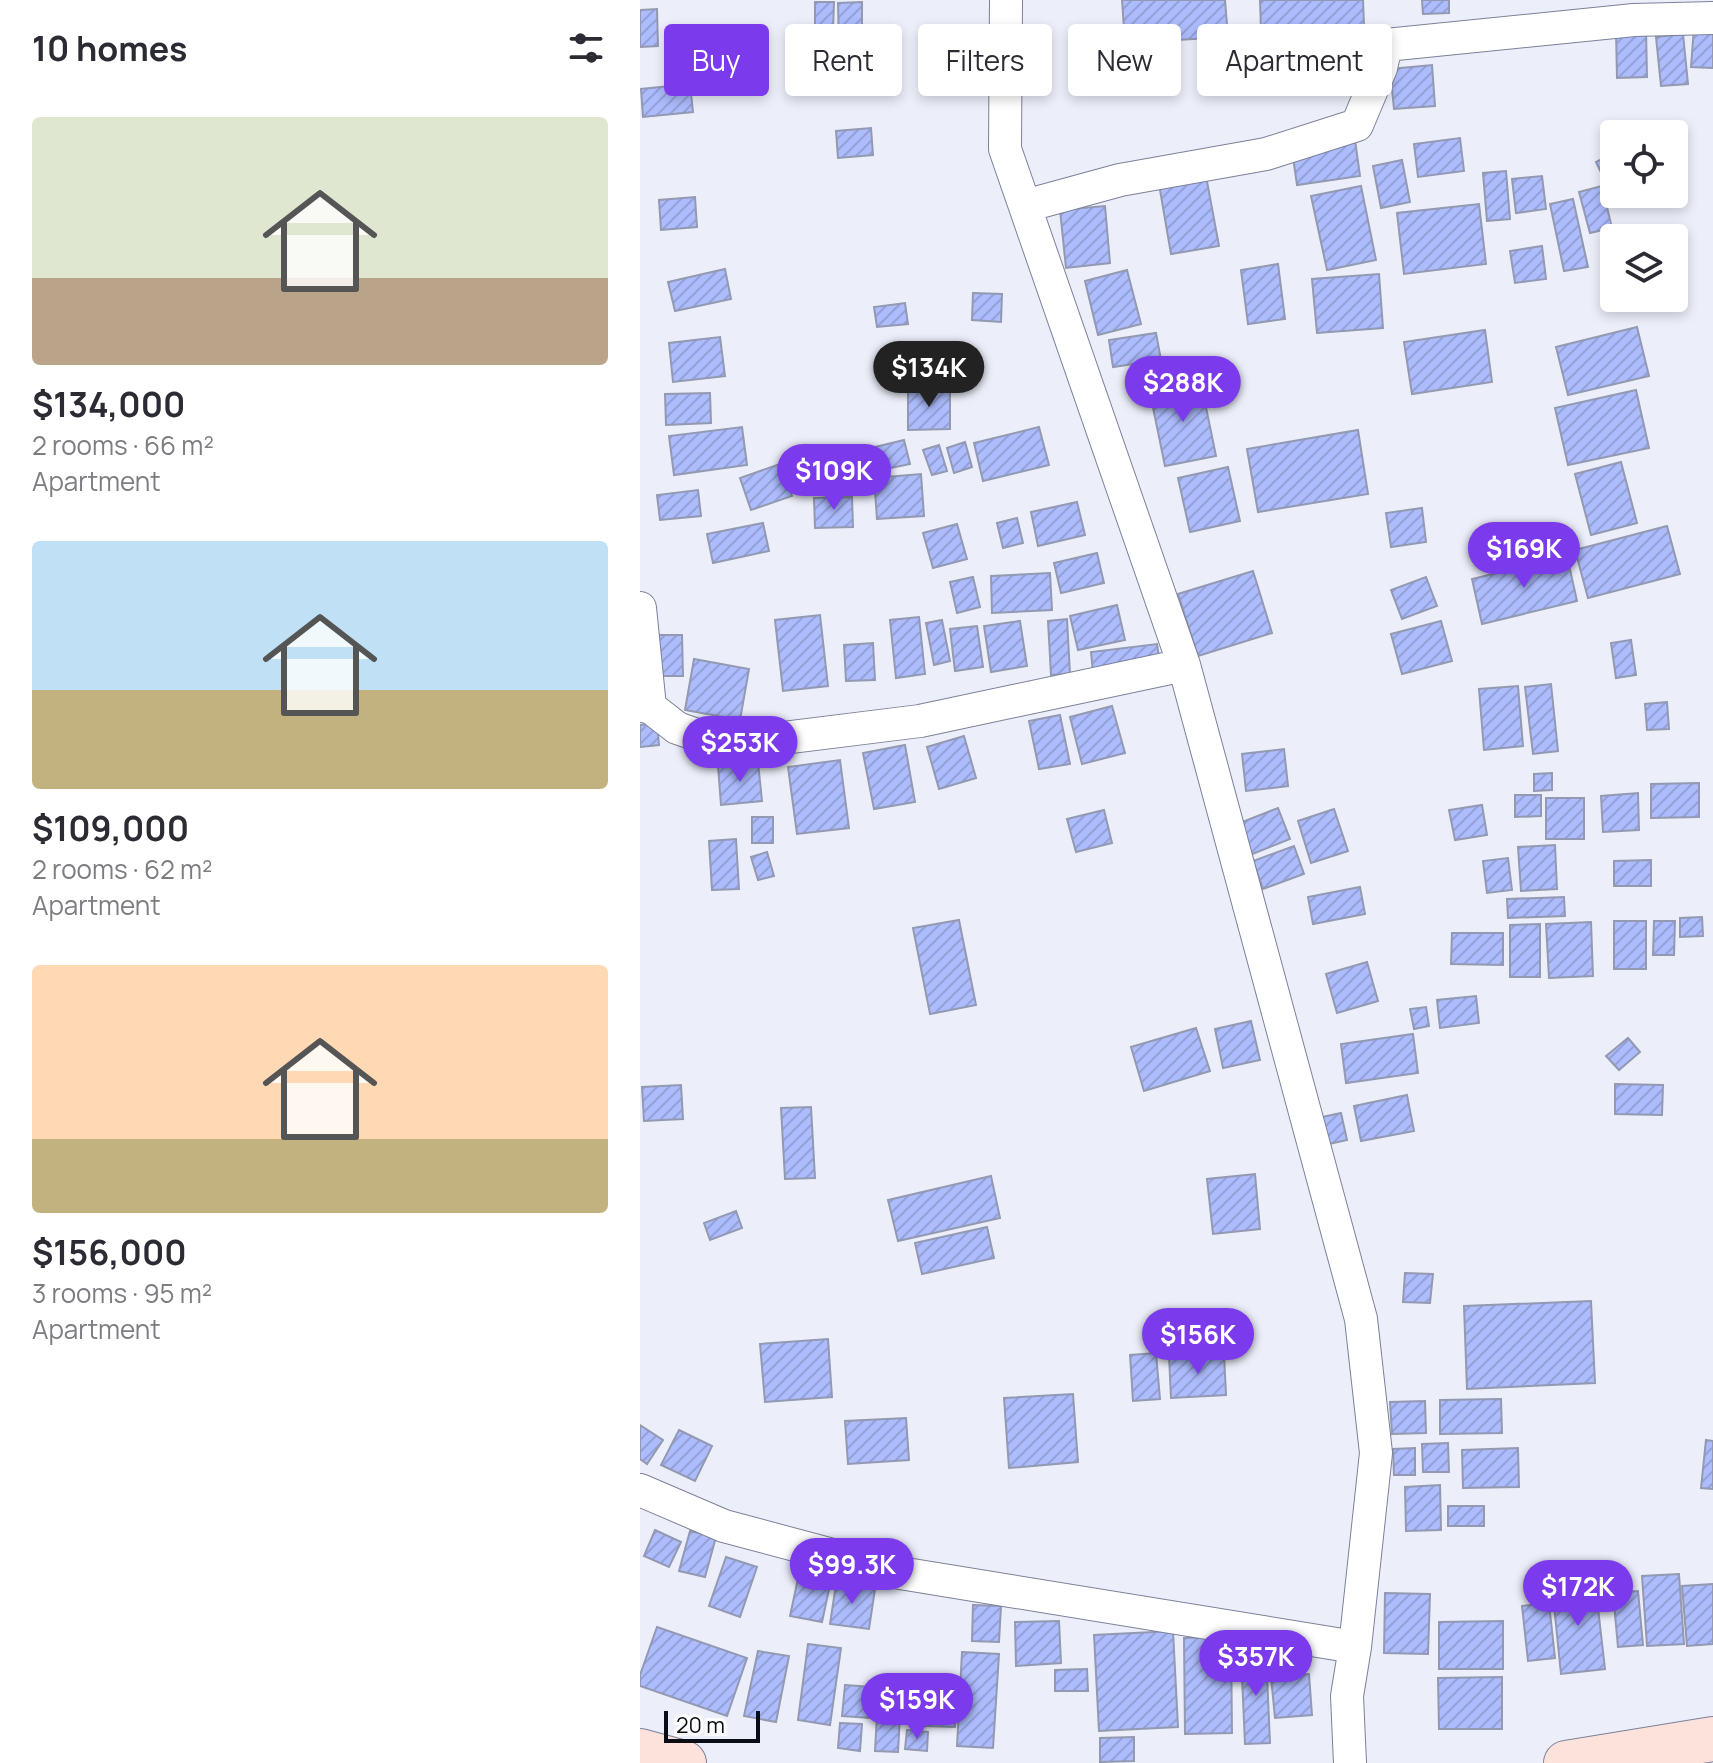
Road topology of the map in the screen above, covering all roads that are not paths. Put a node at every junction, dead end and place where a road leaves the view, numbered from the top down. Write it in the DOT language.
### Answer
graph roads {
  1 [pos="1006,0"];
  2 [pos="1713,18"];
  3 [pos="1025,206"];
  4 [pos="640,608"];
  5 [pos="1184,665"];
  6 [pos="645,707"];
  7 [pos="640,1490"];
  8 [pos="1355,1647"];
  9 [pos="1713,1739"];
  10 [pos="640,1751"];
  11 [pos="1633,1758"];
  12 [pos="684,1763"];
  13 [pos="1350,1763"];
  14 [pos="1566,1763"];
  1 -- 3 [label="street"];
  2 -- 3 [label="street"];
  3 -- 5 [label="street"];
  4 -- 6 [label="street"];
  5 -- 6 [label="street"];
  5 -- 8 [label="street"];
  7 -- 8 [label="street"];
  8 -- 13 [label="street"];
  9 -- 11 [label="street"];
  10 -- 12 [label="street"];
  11 -- 14 [label="street"];
}
